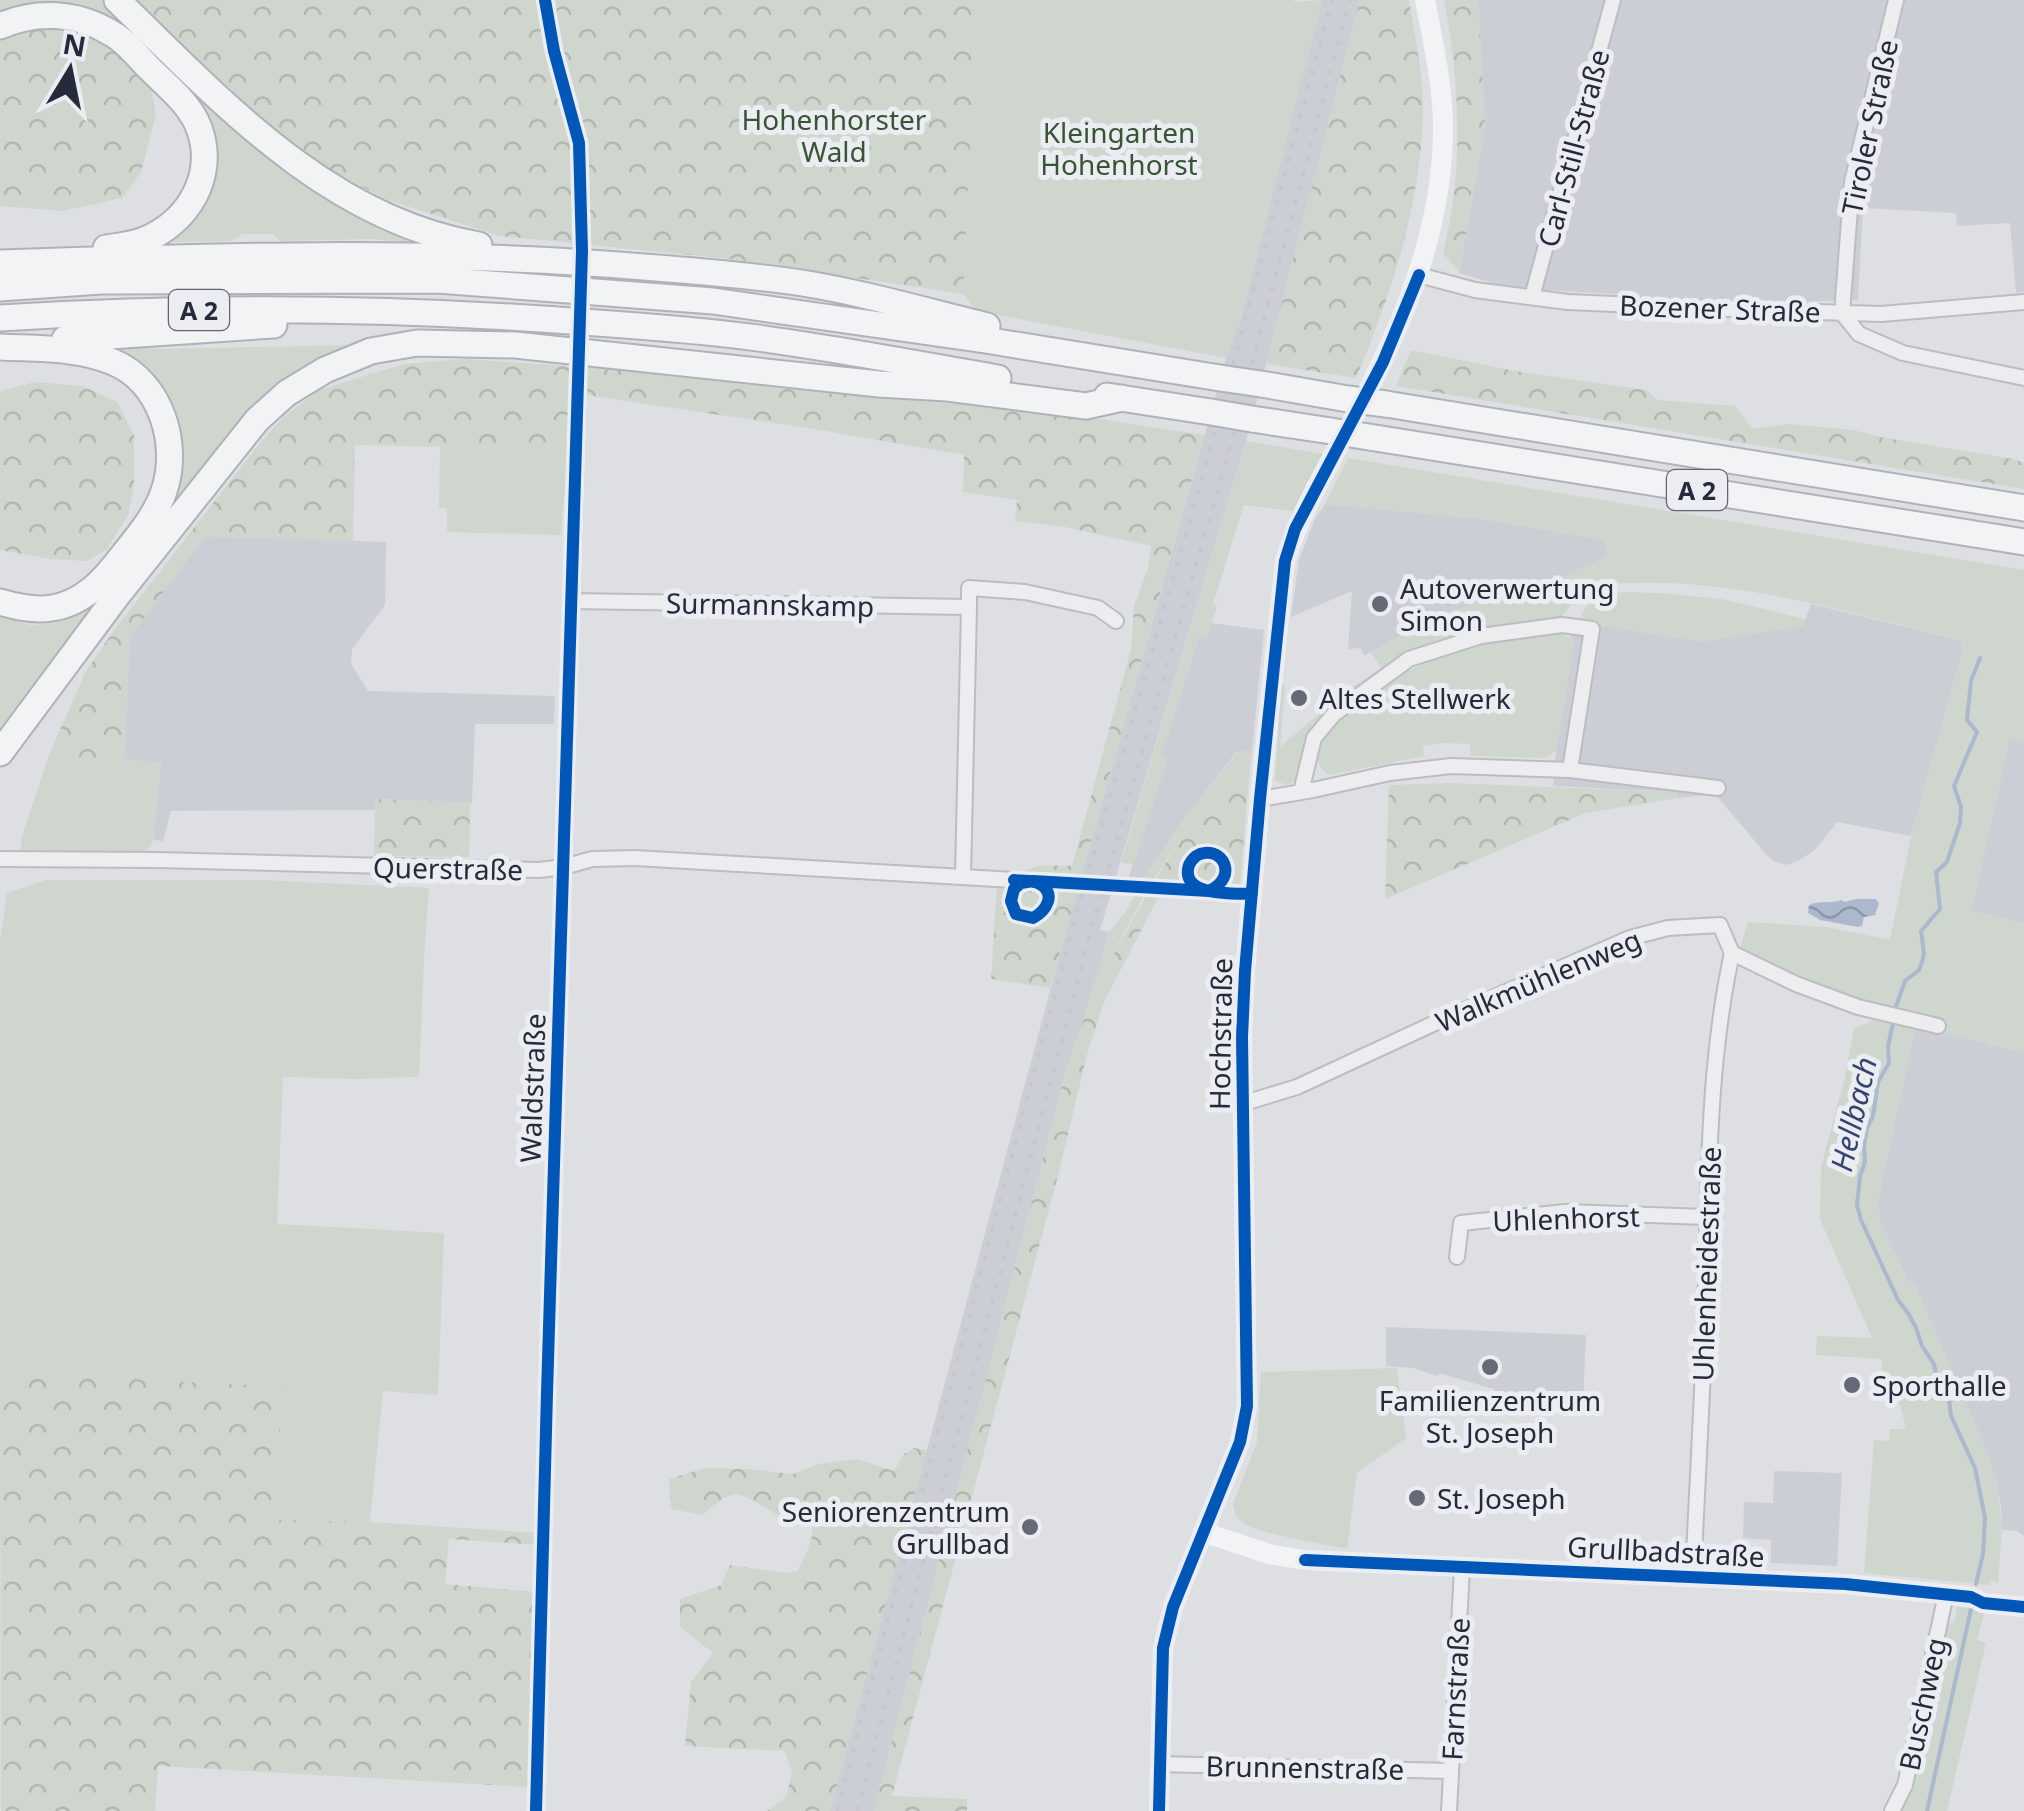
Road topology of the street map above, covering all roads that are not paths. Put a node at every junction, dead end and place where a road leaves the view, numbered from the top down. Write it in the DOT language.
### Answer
graph roads {
  1 [pos="117,0"];
  2 [pos="545,0"];
  3 [pos="1425,0"];
  4 [pos="1613,0"];
  5 [pos="1896,0"];
  6 [pos="0,26"];
  7 [pos="575,255"];
  8 [pos="1,271"];
  9 [pos="1419,275"];
  10 [pos="1532,296"];
  11 [pos="2024,302"];
  12 [pos="398,310"];
  13 [pos="1842,314"];
  14 [pos="0,318"];
  15 [pos="0,345"];
  16 [pos="1125,362"];
  17 [pos="578,366"];
  18 [pos="2024,378"];
  19 [pos="1122,398"];
  20 [pos="2024,508"];
  21 [pos="2024,542"];
  22 [pos="572,601"];
  23 [pos="0,602"];
  24 [pos="969,608"];
  25 [pos="1116,621"];
  26 [pos="0,753"];
  27 [pos="1570,770"];
  28 [pos="1718,788"];
  29 [pos="1301,792"];
  30 [pos="1260,799"];
  31 [pos="0,859"];
  32 [pos="564,866"];
  33 [pos="963,876"];
  34 [pos="1014,880"];
  35 [pos="1732,954"];
  36 [pos="1938,1026"];
  37 [pos="1241,1104"];
  38 [pos="1707,1217"];
  39 [pos="1457,1256"];
  40 [pos="1203,1532"];
  41 [pos="1462,1568"];
  42 [pos="1693,1576"];
  43 [pos="1946,1594"];
  44 [pos="2024,1596"];
  45 [pos="1971,1597"];
  46 [pos="2024,1607"];
  47 [pos="1159,1764"];
  48 [pos="1451,1771"];
  49 [pos="536,1811"];
  50 [pos="1159,1811"];
  51 [pos="1449,1811"];
  52 [pos="1892,1811"];
  1 -- 7 [label="highway"];
  2 -- 7 [label="street"];
  3 -- 9 [label="street, Hochstraße"];
  4 -- 10 [label="street, Carl-Still-Straße"];
  5 -- 13 [label="street, Tiroler Straße"];
  6 -- 8 [label="highway"];
  7 -- 8 [label="highway"];
  7 -- 16 [label="highway"];
  8 -- 16 [label="highway, A 2"];
  9 -- 10 [label="street, Bozener Straße"];
  9 -- 30 [label="street, Hochstraße"];
  10 -- 13 [label="street, Bozener Straße"];
  11 -- 13 [label="street, Bozener Straße"];
  12 -- 14 [label="highway, A 2"];
  12 -- 15 [label="highway"];
  12 -- 19 [label="highway, A 2"];
  13 -- 18 [label="street"];
  15 -- 23 [label="highway"];
  16 -- 20 [label="highway, A 2, bridge"];
  17 -- 22 [label="street, Waldstraße"];
  19 -- 21 [label="highway, A 2, bridge"];
  19 -- 26 [label="highway"];
  22 -- 24 [label="street, Surmannskamp"];
  22 -- 32 [label="street, Waldstraße"];
  24 -- 25 [label="street"];
  24 -- 33 [label="street"];
  27 -- 28 [label="street"];
  27 -- 29 [label="street"];
  27 -- 29 [label="street"];
  29 -- 30 [label="street"];
  30 -- 37 [label="street, Hochstraße"];
  31 -- 32 [label="street, Querstraße"];
  32 -- 33 [label="street, Querstraße"];
  32 -- 49 [label="street, Waldstraße"];
  33 -- 34 [label="street, Querstraße"];
  35 -- 36 [label="street, Walkmühlenweg"];
  35 -- 37 [label="street, Walkmühlenweg"];
  35 -- 38 [label="street, Uhlenheidestraße"];
  37 -- 40 [label="street, Hochstraße"];
  38 -- 39 [label="street, Uhlenhorst"];
  38 -- 42 [label="street, Uhlenheidestraße"];
  40 -- 41 [label="street, Grullbadstraße"];
  40 -- 47 [label="street, Hochstraße"];
  41 -- 42 [label="street, Grullbadstraße"];
  41 -- 48 [label="street, Farnstraße"];
  42 -- 43 [label="street, Grullbadstraße"];
  43 -- 45 [label="street, Grullbadstraße"];
  43 -- 52 [label="street, Buschweg"];
  44 -- 45 [label="street, Grullbadstraße"];
  45 -- 46 [label="street, Grullbadstraße"];
  47 -- 48 [label="street, Brunnenstraße"];
  47 -- 50 [label="street, Hochstraße"];
  48 -- 51 [label="street, Farnstraße"];
}
